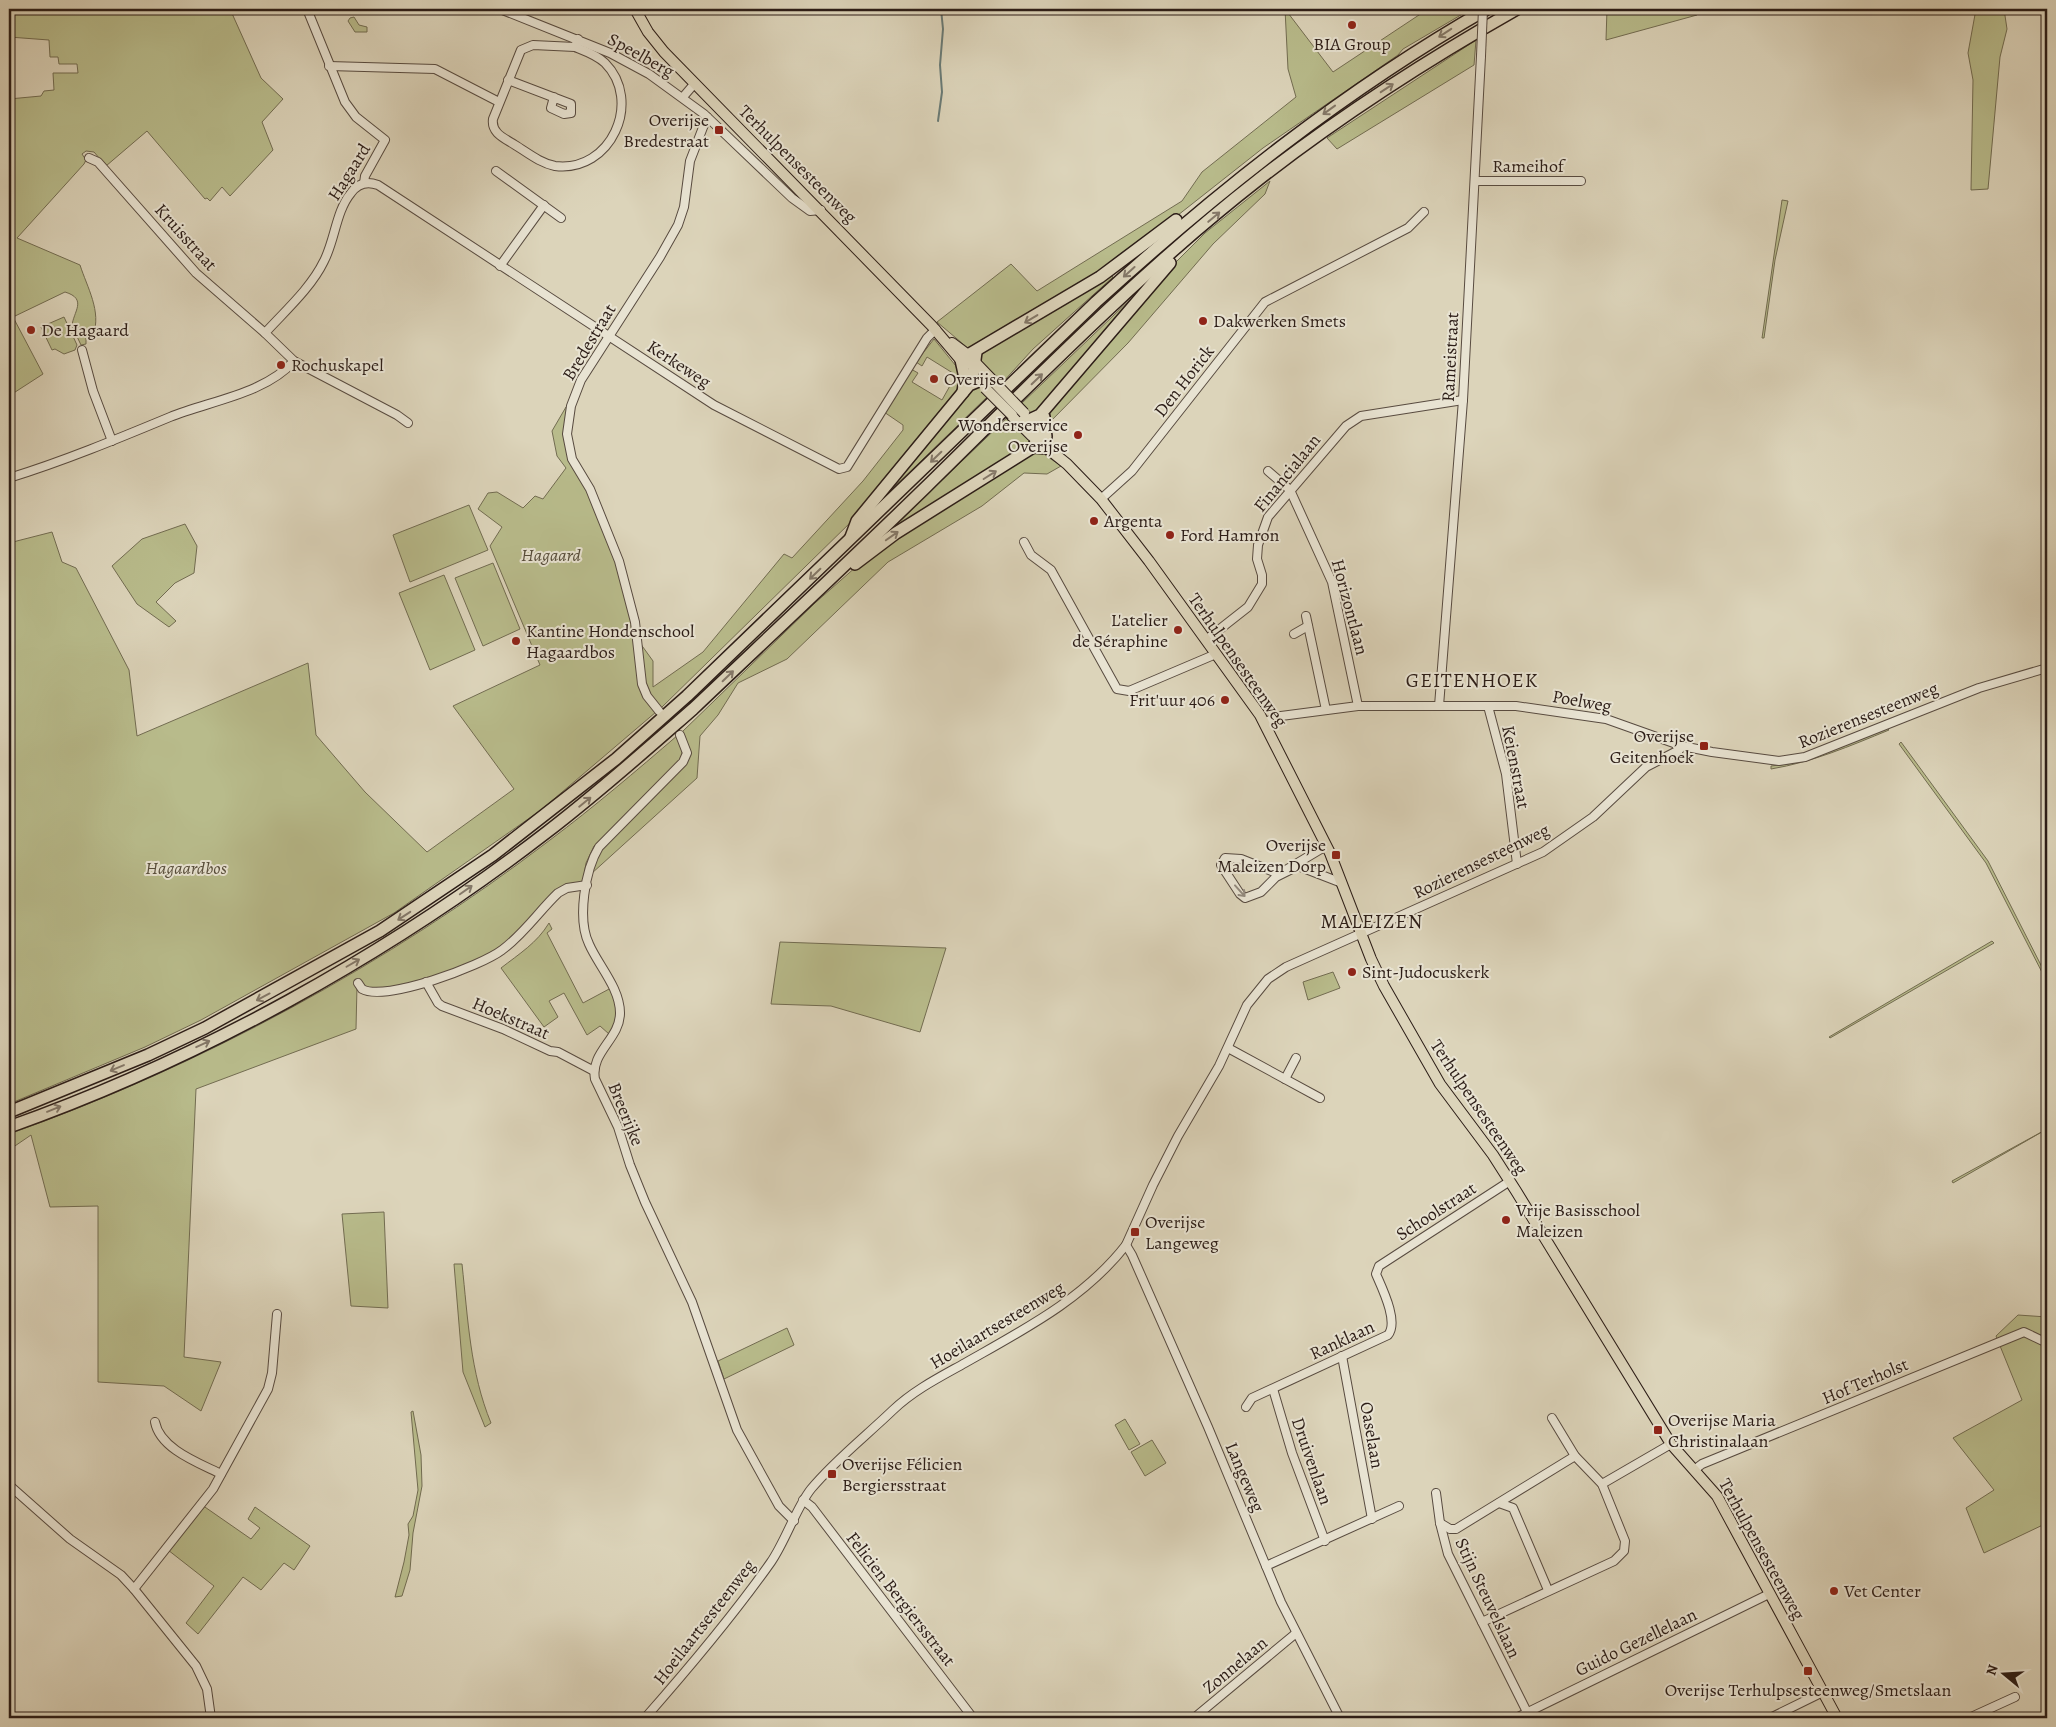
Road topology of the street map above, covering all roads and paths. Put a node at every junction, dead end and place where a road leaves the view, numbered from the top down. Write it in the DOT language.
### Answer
graph roads {
  1 [pos="307,9"];
  2 [pos="500,9"];
  3 [pos="635,9"];
  4 [pos="1483,9"];
  5 [pos="1487,9"];
  6 [pos="1517,9"];
  7 [pos="576,43"];
  8 [pos="584,46"];
  9 [pos="329,66"];
  10 [pos="508,80"];
  11 [pos="696,83"];
  12 [pos="554,97"];
  13 [pos="683,97"];
  14 [pos="499,102"];
  15 [pos="707,117"];
  16 [pos="89,158"];
  17 [pos="496,171"];
  18 [pos="1245,173"];
  19 [pos="1475,181"];
  20 [pos="1581,181"];
  21 [pos="364,183"];
  22 [pos="544,205"];
  23 [pos="821,210"];
  24 [pos="1424,212"];
  25 [pos="561,218"];
  26 [pos="1176,220"];
  27 [pos="1165,239"];
  28 [pos="1176,248"];
  29 [pos="500,266"];
  30 [pos="265,333"];
  31 [pos="940,333"];
  32 [pos="608,337"];
  33 [pos="82,350"];
  34 [pos="970,357"];
  35 [pos="294,361"];
  36 [pos="979,378"];
  37 [pos="996,384"];
  38 [pos="962,394"];
  39 [pos="1463,400"];
  40 [pos="1047,406"];
  41 [pos="1012,415"];
  42 [pos="408,423"];
  43 [pos="1030,423"];
  44 [pos="112,441"];
  45 [pos="1041,443"];
  46 [pos="1268,472"];
  47 [pos="9,478"];
  48 [pos="1290,490"];
  49 [pos="1101,499"];
  50 [pos="850,540"];
  51 [pos="1024,542"];
  52 [pos="825,584"];
  53 [pos="1306,616"];
  54 [pos="1308,626"];
  55 [pos="1294,634"];
  56 [pos="1206,640"];
  57 [pos="1216,654"];
  58 [pos="2047,668"];
  59 [pos="1358,706"];
  60 [pos="1439,706"];
  61 [pos="1488,706"];
  62 [pos="1326,710"];
  63 [pos="659,711"];
  64 [pos="1264,722"];
  65 [pos="680,736"];
  66 [pos="1682,746"];
  67 [pos="1326,846"];
  68 [pos="1517,864"];
  69 [pos="1342,883"];
  70 [pos="586,885"];
  71 [pos="1362,934"];
  72 [pos="426,982"];
  73 [pos="358,983"];
  74 [pos="1228,1048"];
  75 [pos="1296,1058"];
  76 [pos="594,1071"];
  77 [pos="1285,1079"];
  78 [pos="1320,1098"];
  79 [pos="9,1112"];
  80 [pos="9,1127"];
  81 [pos="1510,1181"];
  82 [pos="1126,1245"];
  83 [pos="1379,1266"];
  84 [pos="277,1314"];
  85 [pos="2047,1343"];
  86 [pos="1342,1356"];
  87 [pos="1273,1389"];
  88 [pos="1246,1407"];
  89 [pos="1552,1418"];
  90 [pos="155,1422"];
  91 [pos="1671,1444"];
  92 [pos="1574,1456"];
  93 [pos="1694,1470"];
  94 [pos="221,1474"];
  95 [pos="1602,1484"];
  96 [pos="9,1486"];
  97 [pos="1436,1493"];
  98 [pos="1515,1493"];
  99 [pos="804,1500"];
  100 [pos="1499,1503"];
  101 [pos="1399,1506"];
  102 [pos="1513,1508"];
  103 [pos="1372,1519"];
  104 [pos="794,1520"];
  105 [pos="1440,1523"];
  106 [pos="1456,1528"];
  107 [pos="1324,1541"];
  108 [pos="1445,1545"];
  109 [pos="1266,1566"];
  110 [pos="134,1590"];
  111 [pos="1548,1590"];
  112 [pos="1769,1594"];
  113 [pos="1482,1622"];
  114 [pos="1295,1634"];
  115 [pos="1822,1692"];
  116 [pos="2014,1697"];
  117 [pos="1527,1712"];
  118 [pos="211,1718"];
  119 [pos="645,1718"];
  120 [pos="973,1718"];
  121 [pos="1194,1718"];
  122 [pos="1340,1718"];
  123 [pos="1516,1718"];
  124 [pos="1770,1718"];
  125 [pos="1837,1718"];
  126 [pos="1969,1718"];
  1 -- 9 [label="street, Hagaard"];
  2 -- 7 [label="street, Speelberg"];
  3 -- 11 [label="main road, Terhulpensesteenweg"];
  4 -- 19 [label="street, Rameistraat, bridge"];
  5 -- 18 [label="highway, one-way"];
  28 -- 6 [label="highway, one-way"];
  7 -- 8 [label="street, Speelberg"];
  7 -- 10 [label="street"];
  8 -- 13 [label="street, Speelberg"];
  8 -- 14 [label="street"];
  9 -- 14 [label="street"];
  9 -- 21 [label="street, Hagaard"];
  10 -- 12 [label="street"];
  10 -- 14 [label="street"];
  11 -- 13 [label="street, Speelberg"];
  11 -- 23 [label="main road, Terhulpensesteenweg"];
  13 -- 15 [label="street, Speelberg"];
  15 -- 23 [label="street, Speelberg"];
  15 -- 32 [label="street, Bredestraat"];
  16 -- 30 [label="street, Kruisstraat"];
  17 -- 22 [label="street"];
  18 -- 26 [label="highway"];
  18 -- 27 [label="highway"];
  19 -- 20 [label="street, Rameihof"];
  19 -- 39 [label="street, Rameistraat"];
  21 -- 29 [label="street, Kerkeweg"];
  21 -- 30 [label="street, Hagaard"];
  22 -- 25 [label="street"];
  22 -- 29 [label="street"];
  23 -- 31 [label="main road, Terhulpensesteenweg"];
  24 -- 49 [label="street, Den Horick"];
  26 -- 27 [label="highway"];
  26 -- 34 [label="highway, one-way"];
  27 -- 50 [label="highway, one-way"];
  28 -- 40 [label="highway"];
  52 -- 28 [label="highway, one-way"];
  29 -- 32 [label="street, Kerkeweg"];
  30 -- 35 [label="street"];
  31 -- 32 [label="street, Kerkeweg"];
  31 -- 34 [label="main road, Terhulpensesteenweg"];
  32 -- 63 [label="street, Bredestraat"];
  33 -- 44 [label="street"];
  34 -- 36 [label="highway"];
  34 -- 38 [label="highway"];
  35 -- 42 [label="street"];
  35 -- 44 [label="street"];
  36 -- 37 [label="highway"];
  36 -- 38 [label="highway"];
  36 -- 41 [label="main road, bridge"];
  37 -- 43 [label="main road, bridge"];
  38 -- 50 [label="highway"];
  39 -- 48 [label="street, Financialaan"];
  39 -- 60 [label="street, Rameistraat"];
  40 -- 43 [label="highway"];
  40 -- 45 [label="highway"];
  41 -- 43 [label="highway"];
  43 -- 45 [label="highway"];
  44 -- 47 [label="street"];
  45 -- 49 [label="main road, Terhulpensesteenweg"];
  52 -- 45 [label="highway, one-way"];
  46 -- 48 [label="street, Horizontlaan"];
  48 -- 56 [label="street, Financialaan"];
  48 -- 59 [label="street, Horizontlaan"];
  49 -- 56 [label="main road, Terhulpensesteenweg"];
  50 -- 79 [label="highway, one-way"];
  51 -- 57 [label="street"];
  80 -- 52 [label="highway, one-way"];
  53 -- 54 [label="street"];
  54 -- 55 [label="street"];
  54 -- 62 [label="street"];
  56 -- 57 [label="main road, Terhulpensesteenweg"];
  57 -- 64 [label="main road, Terhulpensesteenweg"];
  58 -- 66 [label="street, Rozierensesteenweg"];
  59 -- 60 [label="street, Poelweg"];
  59 -- 62 [label="street, Poelweg"];
  60 -- 61 [label="street, Poelweg"];
  61 -- 66 [label="street, Poelweg"];
  61 -- 68 [label="street, Keienstraat"];
  62 -- 64 [label="street, Poelweg"];
  64 -- 67 [label="main road, Terhulpensesteenweg"];
  65 -- 70 [label="street, Breerijke"];
  66 -- 68 [label="street, Rozierensesteenweg"];
  67 -- 69 [label="main road, Terhulpensesteenweg"];
  67 -- 69 [label="street, one-way"];
  68 -- 71 [label="street, Rozierensesteenweg"];
  69 -- 71 [label="main road, Terhulpensesteenweg"];
  70 -- 72 [label="street"];
  70 -- 76 [label="street, Breerijke"];
  71 -- 74 [label="street, Hoeilaartsesteenweg"];
  71 -- 81 [label="main road, Terhulpensesteenweg"];
  72 -- 73 [label="street"];
  72 -- 76 [label="street, Hoekstraat"];
  74 -- 77 [label="street"];
  74 -- 82 [label="street, Hoeilaartsesteenweg"];
  75 -- 77 [label="street"];
  76 -- 104 [label="street, Breerijke"];
  77 -- 78 [label="street"];
  81 -- 83 [label="street, Schoolstraat"];
  81 -- 91 [label="main road, Terhulpensesteenweg"];
  82 -- 99 [label="street, Hoeilaartsesteenweg"];
  82 -- 109 [label="street, Langeweg"];
  83 -- 86 [label="street, Ranklaan"];
  84 -- 94 [label="street"];
  85 -- 93 [label="street, Hof Terholst"];
  86 -- 87 [label="street, Ranklaan"];
  86 -- 103 [label="street, Oaselaan"];
  87 -- 88 [label="street, Ranklaan"];
  87 -- 107 [label="street, Druivenlaan"];
  89 -- 92 [label="street"];
  90 -- 94 [label="street"];
  91 -- 93 [label="main road, Terhulpensesteenweg"];
  91 -- 95 [label="street"];
  92 -- 95 [label="street"];
  92 -- 98 [label="street"];
  93 -- 112 [label="main road, Terhulpensesteenweg"];
  94 -- 110 [label="street"];
  95 -- 111 [label="street"];
  96 -- 110 [label="street"];
  97 -- 105 [label="street, Stijn Steuvelslaan"];
  98 -- 100 [label="street"];
  98 -- 102 [label="street"];
  99 -- 104 [label="street, Hoeilaartsesteenweg"];
  99 -- 120 [label="street, Felicien Bergiersstraat"];
  100 -- 102 [label="street"];
  100 -- 106 [label="street"];
  101 -- 103 [label="street"];
  102 -- 111 [label="street"];
  103 -- 107 [label="street"];
  104 -- 119 [label="street, Hoeilaartsesteenweg"];
  105 -- 106 [label="street"];
  105 -- 108 [label="street, Stijn Steuvelslaan"];
  106 -- 108 [label="street"];
  107 -- 109 [label="street"];
  108 -- 113 [label="street, Stijn Steuvelslaan"];
  109 -- 114 [label="street, Langeweg"];
  110 -- 118 [label="street"];
  111 -- 113 [label="street"];
  112 -- 115 [label="main road, Terhulpensesteenweg"];
  112 -- 117 [label="street, Guido Gezellelaan"];
  113 -- 117 [label="street, Stijn Steuvelslaan"];
  114 -- 121 [label="street, Zonnelaan"];
  114 -- 122 [label="street, Langeweg"];
  115 -- 124 [label="street"];
  115 -- 125 [label="main road, Terhulpensesteenweg"];
  116 -- 126 [label="street"];
  117 -- 123 [label="street, Guido Gezellelaan"];
}
